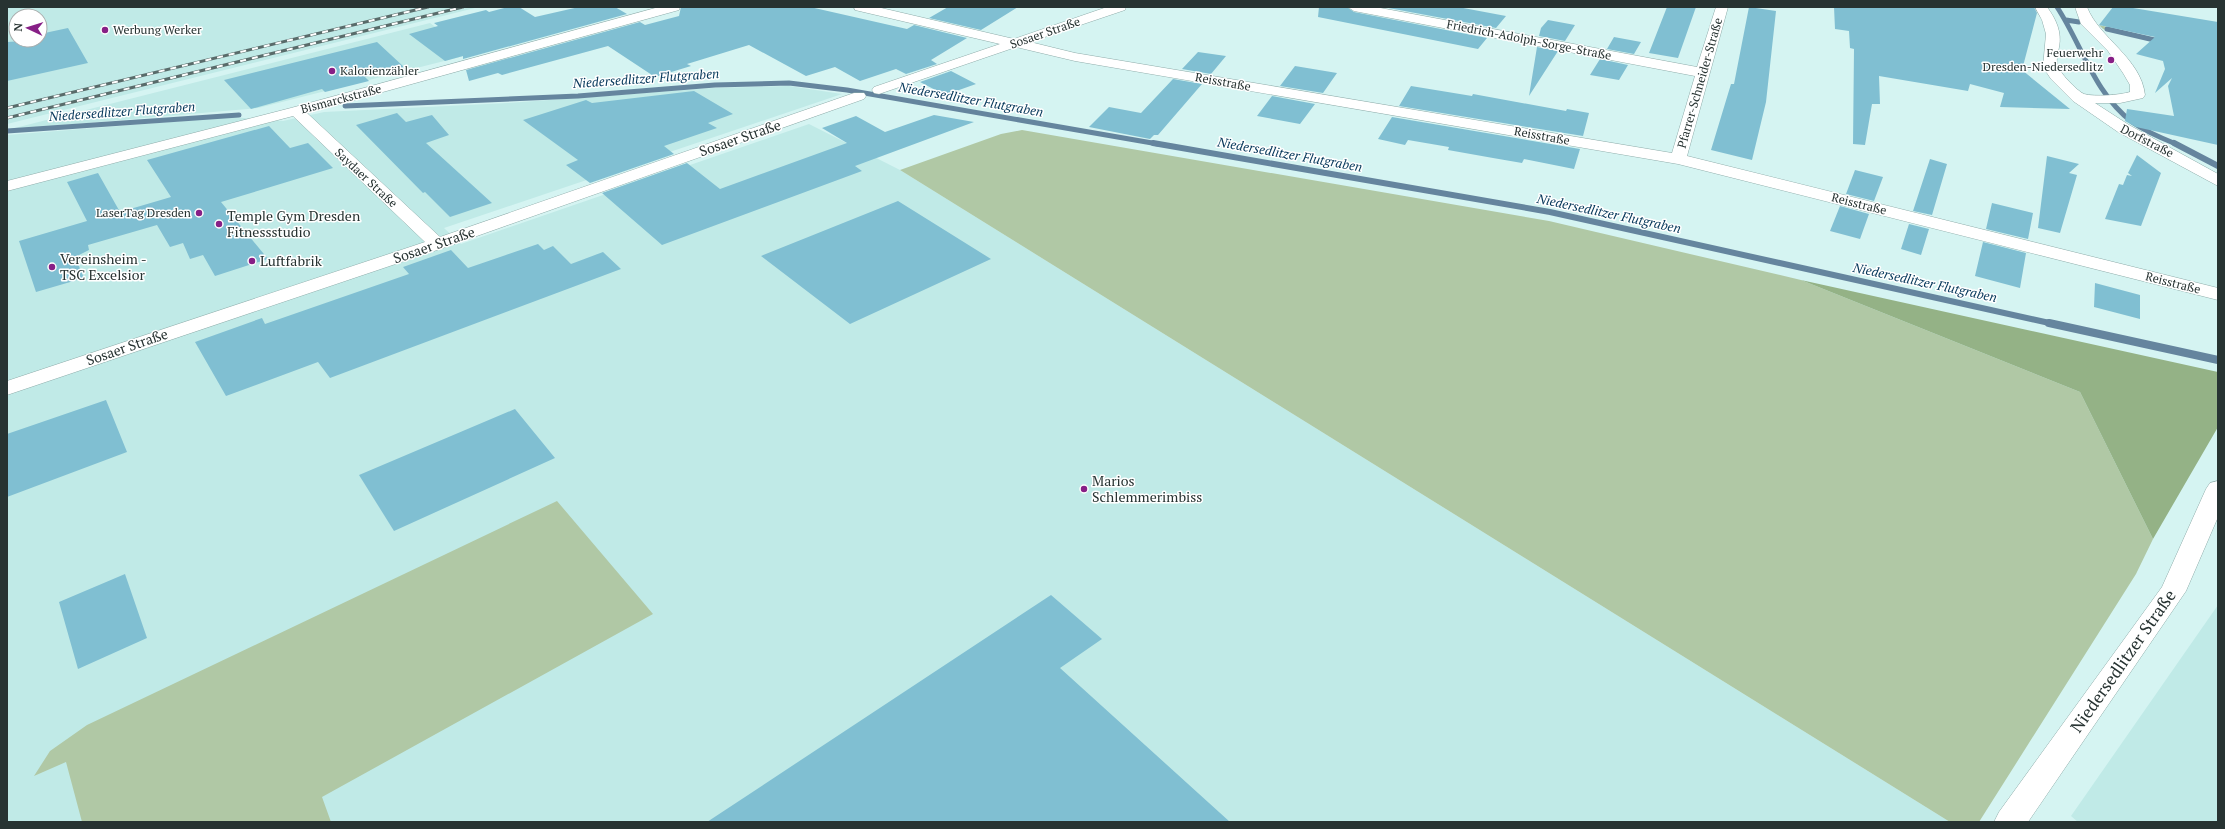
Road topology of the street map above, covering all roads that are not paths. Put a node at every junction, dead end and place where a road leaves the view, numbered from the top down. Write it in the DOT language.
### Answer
graph roads {
  1 [pos="674,7"];
  2 [pos="860,7"];
  3 [pos="1120,7"];
  4 [pos="1354,7"];
  5 [pos="1722,7"];
  6 [pos="2041,7"];
  7 [pos="2081,7"];
  8 [pos="1015,43"];
  9 [pos="1704,73"];
  10 [pos="879,90"];
  11 [pos="859,96"];
  12 [pos="2078,98"];
  13 [pos="296,111"];
  14 [pos="1678,159"];
  15 [pos="2218,181"];
  16 [pos="7,186"];
  17 [pos="437,244"];
  18 [pos="2218,294"];
  19 [pos="7,388"];
  20 [pos="2218,489"];
  21 [pos="2010,822"];
  1 -- 13 [label="street, Bismarckstraße"];
  2 -- 8 [label="street, Reisstraße"];
  3 -- 8 [label="street, Sosaer Straße"];
  4 -- 9 [label="street, Friedrich-Adolph-Sorge-Straße"];
  5 -- 9 [label="street, Pfarrer-Schneider-Straße"];
  6 -- 12 [label="street, Dorfstraße"];
  7 -- 12 [label="street"];
  8 -- 10 [label="street, Sosaer Straße"];
  8 -- 14 [label="street, Reisstraße"];
  9 -- 14 [label="street, Pfarrer-Schneider-Straße"];
  11 -- 17 [label="street, Sosaer Straße"];
  12 -- 15 [label="street, Dorfstraße"];
  13 -- 16 [label="street, Bismarckstraße"];
  13 -- 17 [label="street, Saydaer Straße"];
  14 -- 18 [label="street, Reisstraße"];
  17 -- 19 [label="street, Sosaer Straße"];
  20 -- 21 [label="street, Niedersedlitzer Straße"];
}
